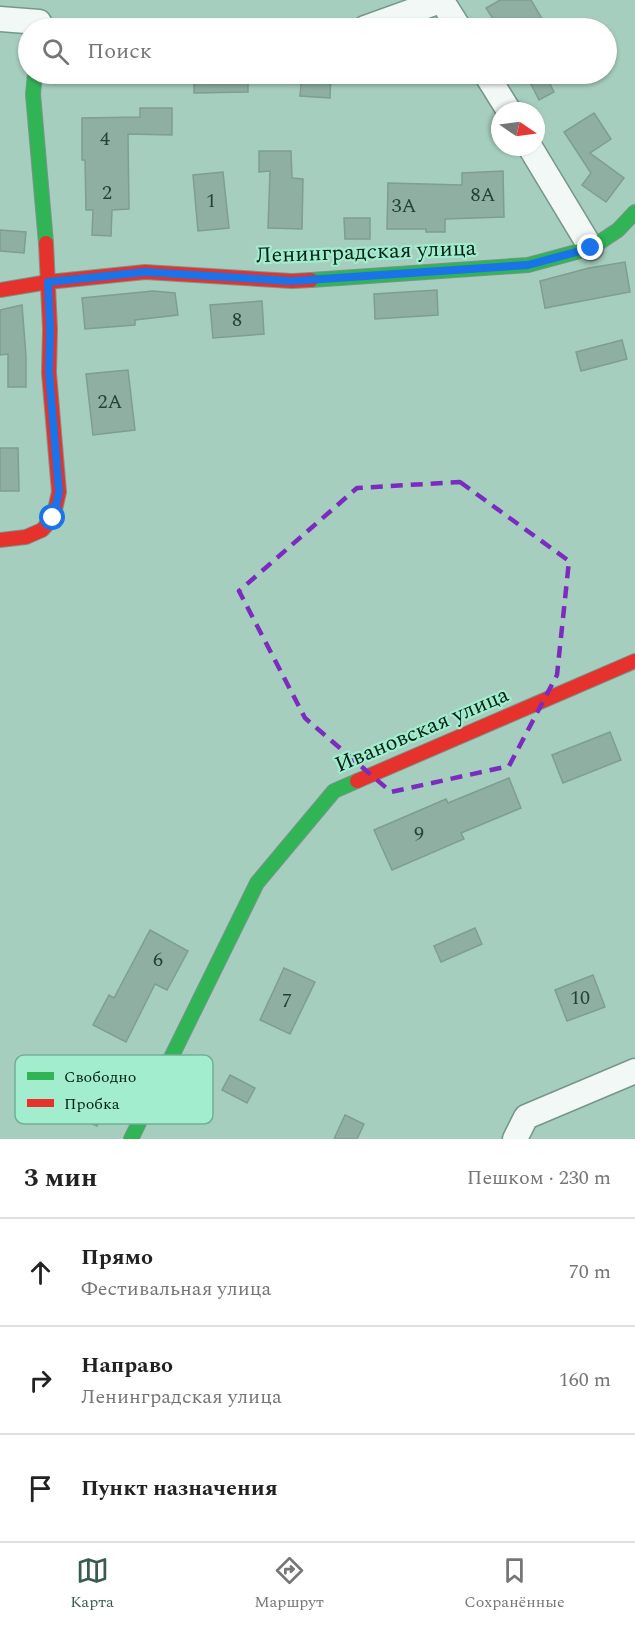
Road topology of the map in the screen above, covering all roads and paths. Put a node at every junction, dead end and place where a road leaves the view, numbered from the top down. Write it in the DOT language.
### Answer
graph roads {
  1 [pos="443,0"];
  2 [pos="39,17"];
  3 [pos="18,18"];
  4 [pos="20,18"];
  5 [pos="393,18"];
  6 [pos="453,18"];
  7 [pos="0,19"];
  8 [pos="34,84"];
  9 [pos="492,84"];
  10 [pos="503,102"];
  11 [pos="535,156"];
  12 [pos="635,212"];
  13 [pos="591,248"];
  14 [pos="48,282"];
  15 [pos="0,290"];
  16 [pos="0,540"];
  17 [pos="635,661"];
  18 [pos="172,1055"];
  19 [pos="635,1071"];
  20 [pos="138,1124"];
  21 [pos="131,1139"];
  22 [pos="515,1139"];
  1 -- 5 [label="street"];
  1 -- 6 [label="street"];
  2 -- 4 [label="street"];
  3 -- 7 [label="street"];
  8 -- 14 [label="street"];
  9 -- 10 [label="street"];
  11 -- 13 [label="street"];
  12 -- 13 [label="street, Ленинградская улица"];
  13 -- 14 [label="street, Ленинградская улица"];
  14 -- 15 [label="street, Ленинградская улица"];
  14 -- 16 [label="street"];
  17 -- 18 [label="street, Ивановская улица"];
  19 -- 22 [label="street"];
  20 -- 21 [label="street, Ивановская улица"];
}
